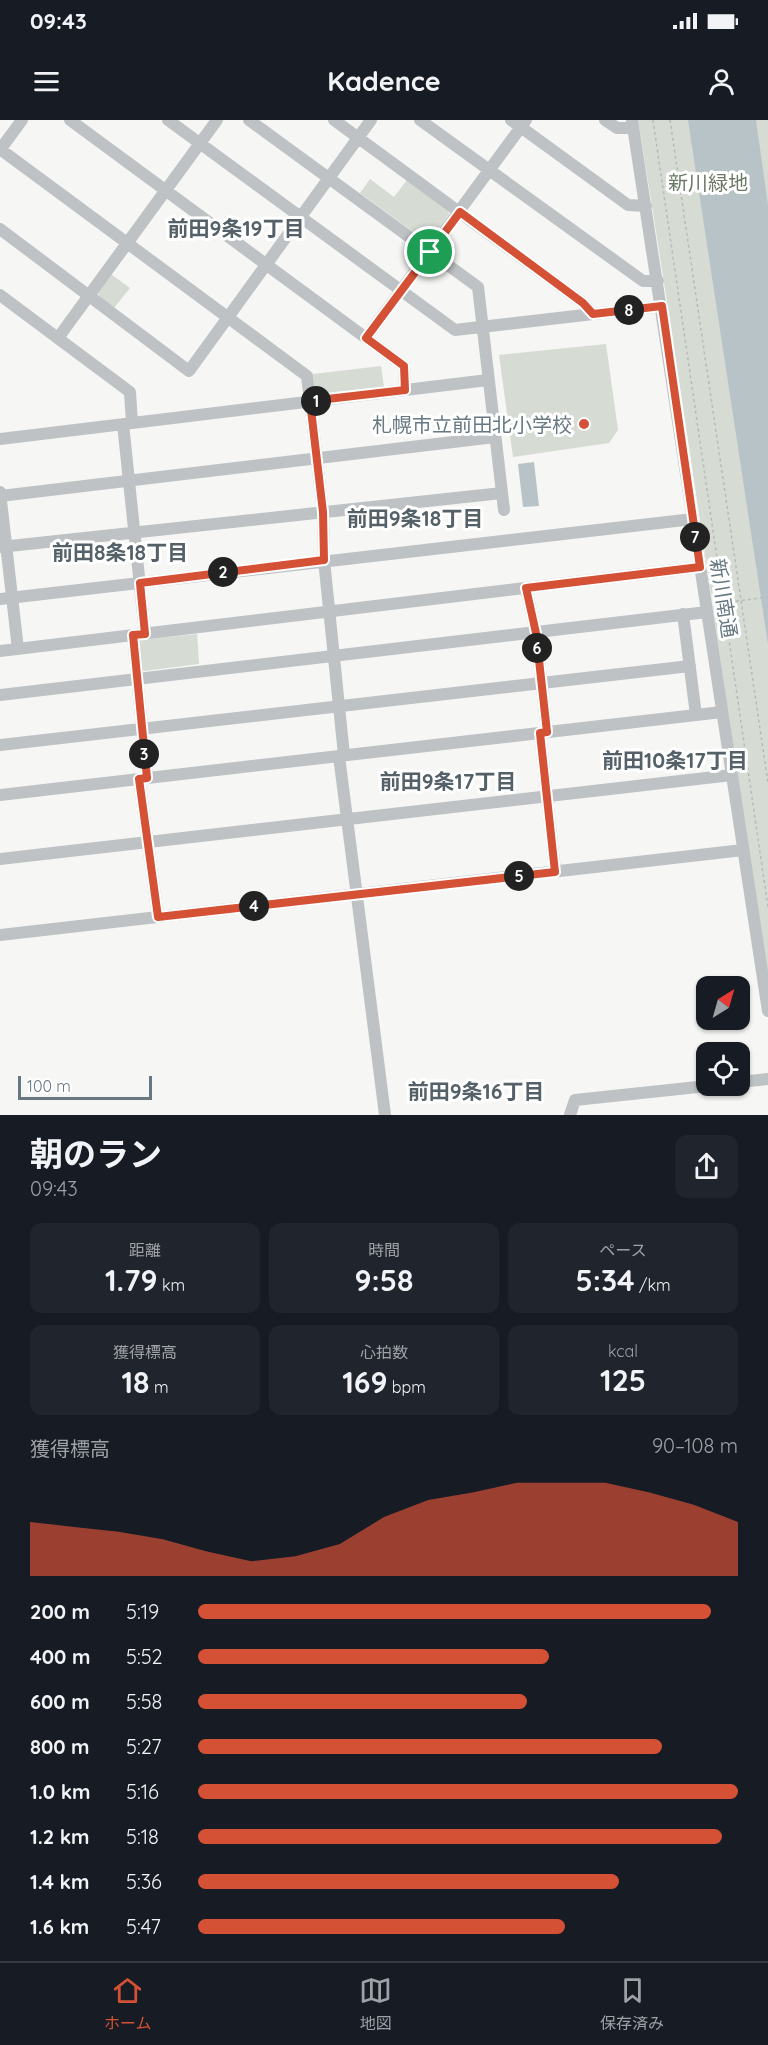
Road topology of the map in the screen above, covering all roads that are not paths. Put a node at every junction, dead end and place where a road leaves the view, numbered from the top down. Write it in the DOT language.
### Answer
graph roads {
  1 [pos="22,120"];
  2 [pos="70,120"];
  3 [pos="168,120"];
  4 [pos="217,120"];
  5 [pos="249,120"];
  6 [pos="334,120"];
  7 [pos="371,120"];
  8 [pos="420,120"];
  9 [pos="605,120"];
  10 [pos="520,122"];
  11 [pos="633,124"];
  12 [pos="358,137"];
  13 [pos="200,143"];
  14 [pos="0,150"];
  15 [pos="489,170"];
  16 [pos="328,178"];
  17 [pos="166,190"];
  18 [pos="646,206"];
  19 [pos="460,212"];
  20 [pos="300,217"];
  21 [pos="0,229"];
  22 [pos="127,243"];
  23 [pos="430,252"];
  24 [pos="266,264"];
  25 [pos="658,281"];
  26 [pos="401,290"];
  27 [pos="0,295"];
  28 [pos="89,296"];
  29 [pos="662,306"];
  30 [pos="593,314"];
  31 [pos="227,317"];
  32 [pos="483,326"];
  33 [pos="58,338"];
  34 [pos="366,338"];
  35 [pos="488,380"];
  36 [pos="405,390"];
  37 [pos="310,401"];
  38 [pos="128,424"];
  39 [pos="495,437"];
  40 [pos="0,439"];
  41 [pos="317,458"];
  42 [pos="130,480"];
  43 [pos="502,493"];
  44 [pos="0,494"];
  45 [pos="504,510"];
  46 [pos="323,512"];
  47 [pos="693,519"];
  48 [pos="134,532"];
  49 [pos="3,547"];
  50 [pos="324,560"];
  51 [pos="700,567"];
  52 [pos="140,583"];
  53 [pos="526,588"];
  54 [pos="14,598"];
  55 [pos="0,599"];
  56 [pos="330,612"];
  57 [pos="707,612"];
  58 [pos="683,614"];
  59 [pos="536,633"];
  60 [pos="139,635"];
  61 [pos="18,649"];
  62 [pos="0,651"];
  63 [pos="335,657"];
  64 [pos="690,666"];
  65 [pos="136,680"];
  66 [pos="541,683"];
  67 [pos="0,695"];
  68 [pos="339,706"];
  69 [pos="722,712"];
  70 [pos="696,715"];
  71 [pos="141,729"];
  72 [pos="543,732"];
  73 [pos="0,745"];
  74 [pos="342,755"];
  75 [pos="732,775"];
  76 [pos="143,778"];
  77 [pos="0,795"];
  78 [pos="548,796"];
  79 [pos="346,819"];
  80 [pos="148,842"];
  81 [pos="743,850"];
  82 [pos="0,859"];
  83 [pos="555,872"];
  84 [pos="356,894"];
  85 [pos="158,917"];
  86 [pos="0,935"];
  87 [pos="768,1011"];
  88 [pos="768,1079"];
  89 [pos="750,1082"];
  90 [pos="696,1087"];
  91 [pos="385,1115"];
  92 [pos="570,1115"];
  1 -- 14 [label="street"];
  2 -- 17 [label="street"];
  3 -- 13 [label="street"];
  4 -- 13 [label="street"];
  5 -- 16 [label="street"];
  6 -- 12 [label="street"];
  7 -- 12 [label="street"];
  8 -- 15 [label="street"];
  9 -- 11 [label="street"];
  10 -- 15 [label="street"];
  10 -- 18 [label="street"];
  11 -- 18 [label="street, 新川南通"];
  12 -- 16 [label="street"];
  12 -- 19 [label="street"];
  13 -- 17 [label="street"];
  13 -- 20 [label="street"];
  14 -- 22 [label="street"];
  15 -- 19 [label="street"];
  15 -- 25 [label="street"];
  16 -- 20 [label="street"];
  16 -- 23 [label="street"];
  17 -- 22 [label="street"];
  17 -- 24 [label="street"];
  18 -- 25 [label="street, 新川南通"];
  19 -- 23 [label="street"];
  19 -- 30 [label="street"];
  20 -- 24 [label="street"];
  20 -- 26 [label="street"];
  21 -- 28 [label="street"];
  22 -- 28 [label="street"];
  22 -- 31 [label="street"];
  23 -- 26 [label="street"];
  23 -- 32 [label="street"];
  24 -- 31 [label="street"];
  24 -- 34 [label="street"];
  25 -- 29 [label="street, 新川南通"];
  26 -- 32 [label="street"];
  26 -- 34 [label="street"];
  27 -- 33 [label="street"];
  28 -- 31 [label="street"];
  28 -- 33 [label="street"];
  29 -- 30 [label="street"];
  29 -- 47 [label="street, 新川南通"];
  30 -- 32 [label="street"];
  31 -- 37 [label="street"];
  32 -- 35 [label="street"];
  33 -- 38 [label="street"];
  34 -- 36 [label="street"];
  35 -- 36 [label="street"];
  35 -- 39 [label="street"];
  36 -- 37 [label="street"];
  37 -- 38 [label="street"];
  37 -- 41 [label="street"];
  38 -- 40 [label="street"];
  38 -- 42 [label="street"];
  39 -- 41 [label="street"];
  39 -- 43 [label="street"];
  41 -- 42 [label="street"];
  41 -- 46 [label="street"];
  42 -- 44 [label="street"];
  42 -- 48 [label="street"];
  43 -- 45 [label="street"];
  43 -- 46 [label="street"];
  44 -- 49 [label="street"];
  46 -- 48 [label="street"];
  46 -- 50 [label="street"];
  47 -- 50 [label="street"];
  47 -- 51 [label="street, 新川南通"];
  48 -- 49 [label="street"];
  48 -- 52 [label="street"];
  49 -- 54 [label="street"];
  50 -- 52 [label="street"];
  50 -- 56 [label="street"];
  51 -- 53 [label="street"];
  51 -- 57 [label="street, 新川南通"];
  52 -- 54 [label="street"];
  52 -- 60 [label="street"];
  53 -- 56 [label="street"];
  53 -- 59 [label="street"];
  54 -- 55 [label="street"];
  54 -- 61 [label="street"];
  56 -- 60 [label="street"];
  56 -- 63 [label="street"];
  57 -- 58 [label="street"];
  57 -- 69 [label="street, 新川南通"];
  58 -- 59 [label="street"];
  58 -- 64 [label="street"];
  59 -- 63 [label="street"];
  59 -- 66 [label="street"];
  60 -- 61 [label="street"];
  60 -- 65 [label="street"];
  61 -- 62 [label="street"];
  63 -- 65 [label="street"];
  63 -- 68 [label="street"];
  64 -- 66 [label="street"];
  64 -- 70 [label="street"];
  65 -- 67 [label="street"];
  65 -- 71 [label="street"];
  66 -- 68 [label="street"];
  66 -- 72 [label="street"];
  68 -- 71 [label="street"];
  68 -- 74 [label="street"];
  69 -- 70 [label="street"];
  69 -- 75 [label="street, 新川南通"];
  70 -- 72 [label="street"];
  71 -- 73 [label="street"];
  71 -- 76 [label="street"];
  72 -- 74 [label="street"];
  72 -- 78 [label="street"];
  74 -- 76 [label="street"];
  74 -- 79 [label="street"];
  75 -- 78 [label="street"];
  75 -- 81 [label="street, 新川南通"];
  76 -- 77 [label="street"];
  76 -- 80 [label="street"];
  78 -- 79 [label="street"];
  78 -- 83 [label="street"];
  79 -- 80 [label="street"];
  79 -- 84 [label="street"];
  80 -- 82 [label="street"];
  80 -- 85 [label="street"];
  81 -- 83 [label="street"];
  81 -- 87 [label="street, 新川南通"];
  83 -- 84 [label="street"];
  84 -- 85 [label="street"];
  84 -- 91 [label="street"];
  85 -- 86 [label="street"];
  88 -- 89 [label="street"];
  90 -- 92 [label="street"];
}
